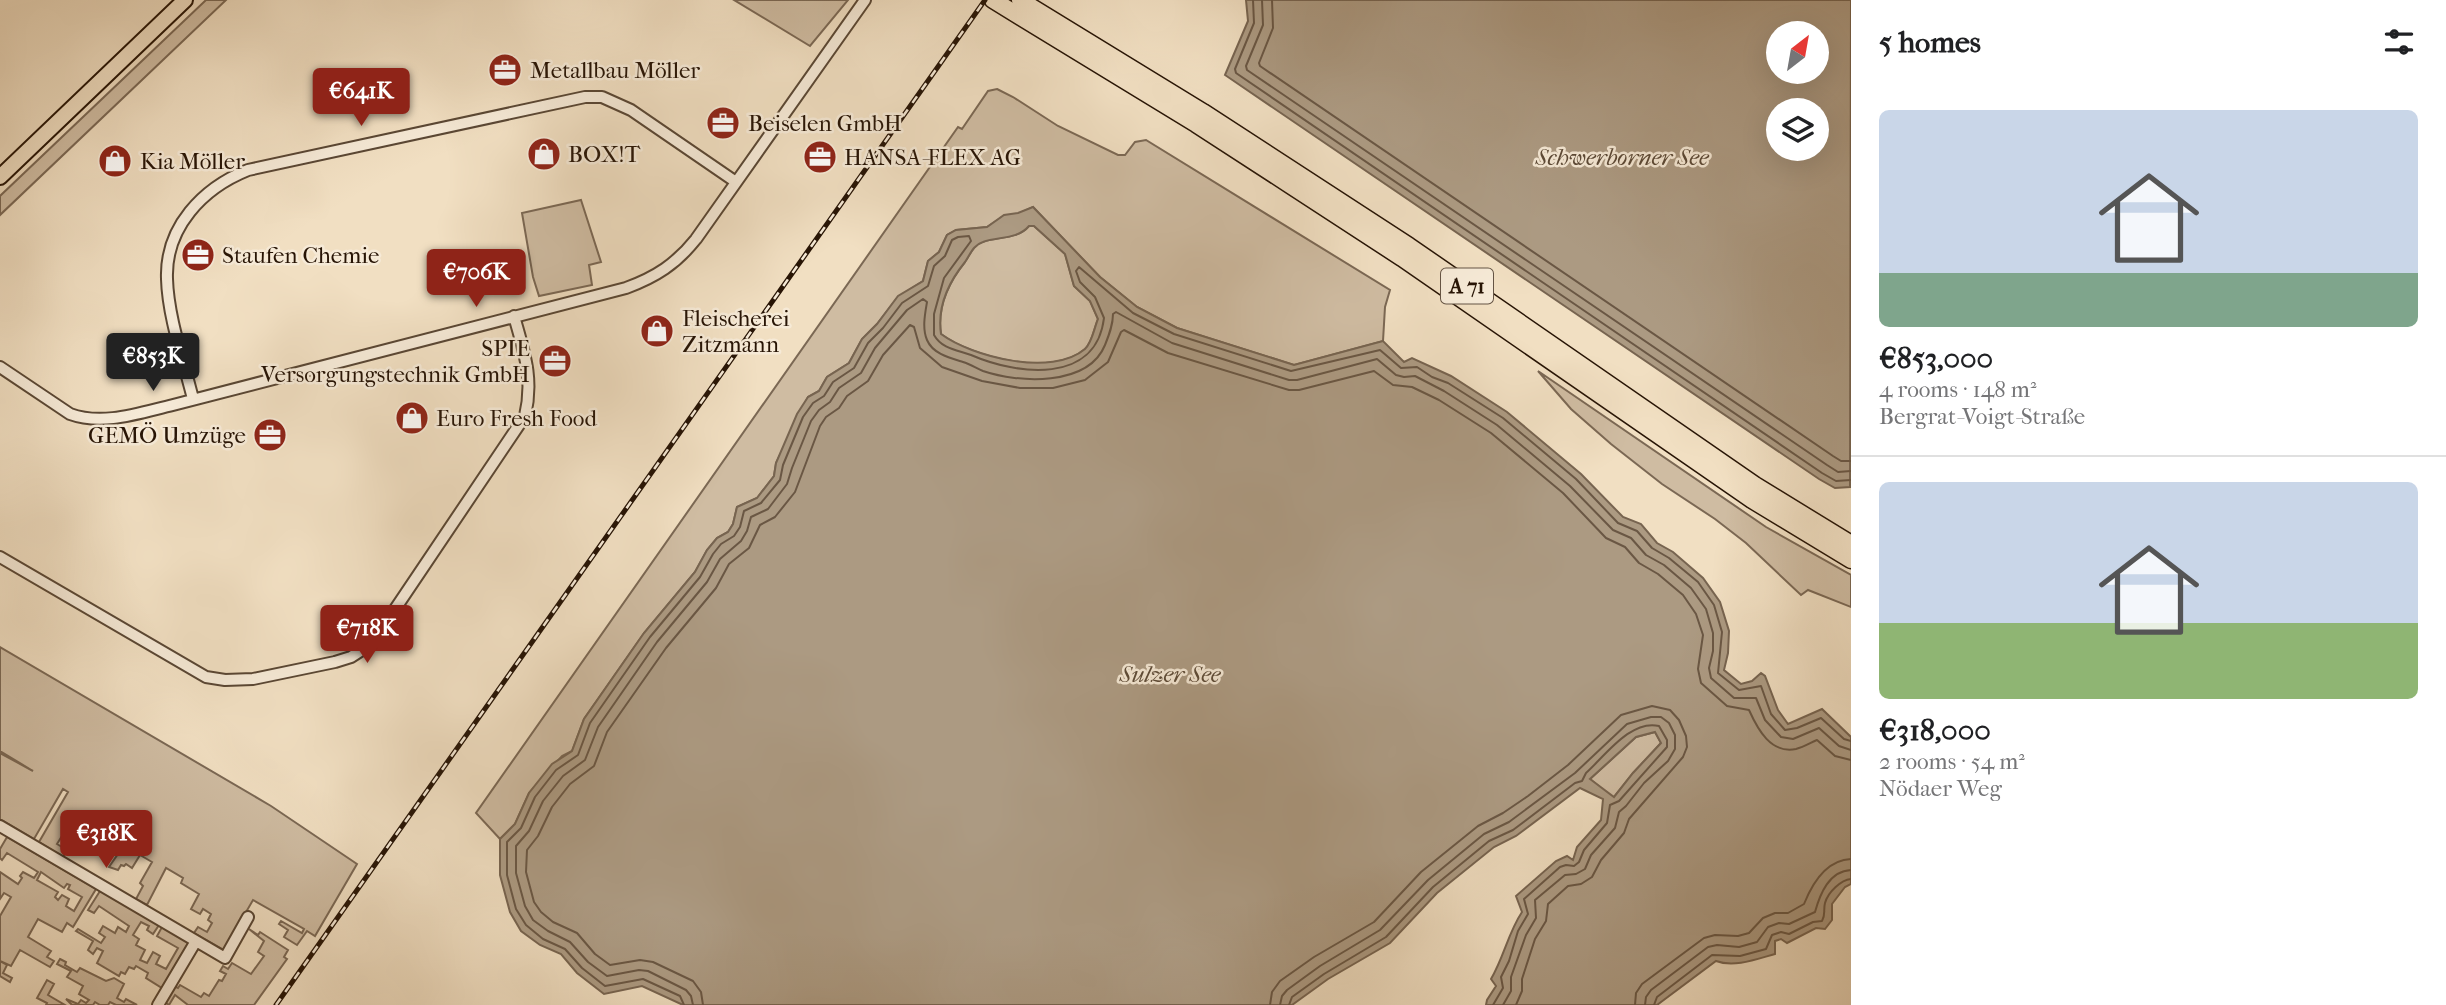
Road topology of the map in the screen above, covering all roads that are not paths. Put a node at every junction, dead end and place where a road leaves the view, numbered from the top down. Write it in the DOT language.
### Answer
graph roads {
  1 [pos="185,0"];
  2 [pos="865,0"];
  3 [pos="993,0"];
  4 [pos="1020,0"];
  5 [pos="1074,41"];
  6 [pos="0,177"];
  7 [pos="736,182"];
  8 [pos="514,316"];
  9 [pos="0,367"];
  10 [pos="193,400"];
  11 [pos="1851,544"];
  12 [pos="0,557"];
  13 [pos="1851,560"];
  14 [pos="0,826"];
  15 [pos="248,917"];
  16 [pos="196,941"];
  17 [pos="159,1005"];
  1 -- 6 [label="main road"];
  2 -- 7 [label="street"];
  3 -- 5 [label="highway, A 71"];
  4 -- 5 [label="highway, A 71"];
  5 -- 11 [label="highway, A 71"];
  5 -- 13 [label="highway, A 71"];
  7 -- 8 [label="street"];
  7 -- 10 [label="street"];
  8 -- 10 [label="street"];
  8 -- 12 [label="street"];
  9 -- 10 [label="street"];
  14 -- 16 [label="street"];
  15 -- 16 [label="street"];
  16 -- 17 [label="street"];
}
